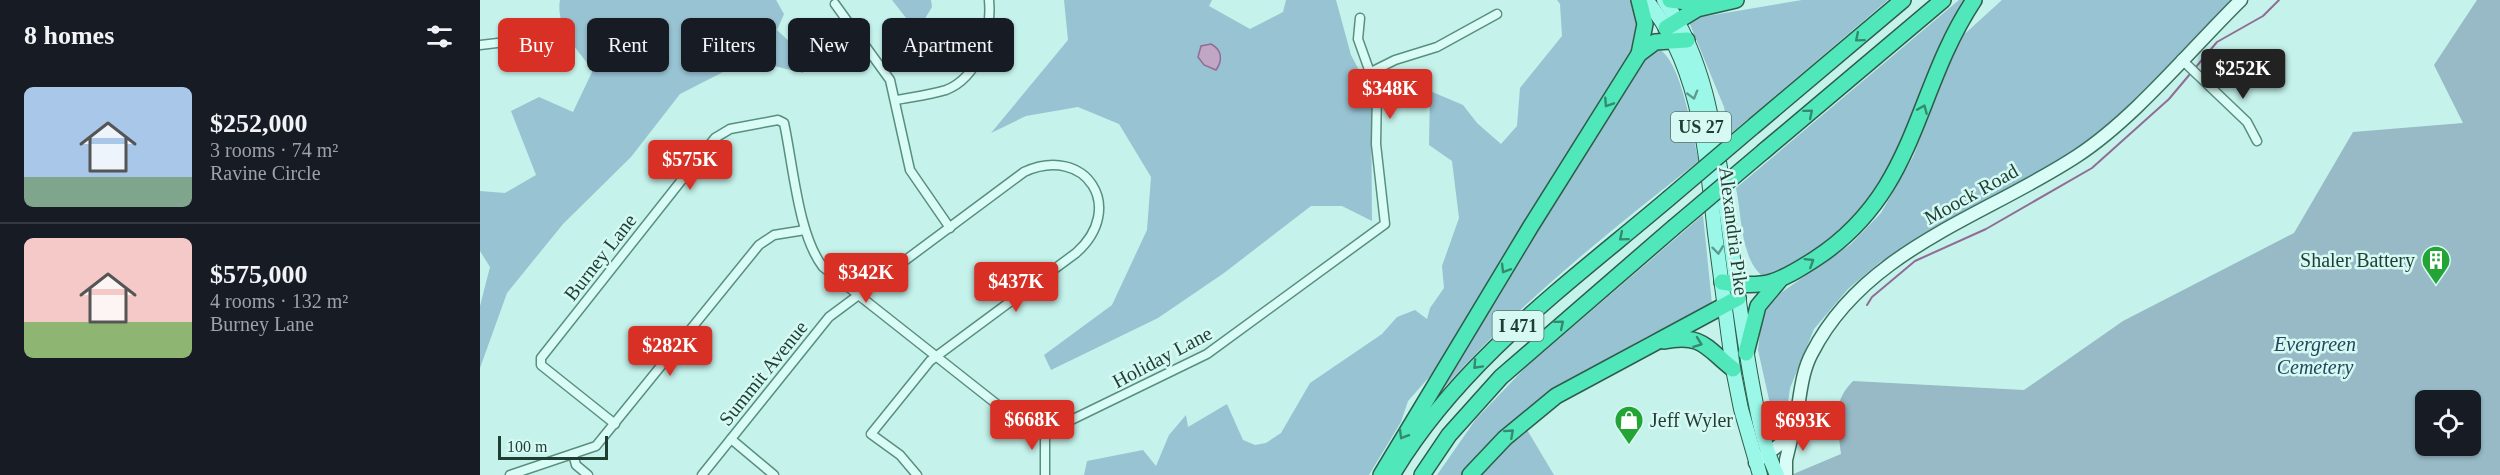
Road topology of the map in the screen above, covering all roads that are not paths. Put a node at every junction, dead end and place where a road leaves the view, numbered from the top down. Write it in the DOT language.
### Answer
graph roads {
  1 [pos="989,0"];
  2 [pos="1639,0"];
  3 [pos="1646,0"];
  4 [pos="1664,0"];
  5 [pos="1670,0"];
  6 [pos="1736,0"];
  7 [pos="1904,0"];
  8 [pos="1943,0"];
  9 [pos="1974,0"];
  10 [pos="2241,0"];
  11 [pos="1716,3"];
  12 [pos="836,4"];
  13 [pos="1497,14"];
  14 [pos="1360,18"];
  15 [pos="1675,32"];
  16 [pos="498,43"];
  17 [pos="480,45"];
  18 [pos="1639,54"];
  19 [pos="2184,62"];
  20 [pos="1371,72"];
  21 [pos="896,100"];
  22 [pos="2258,141"];
  23 [pos="950,228"];
  24 [pos="805,230"];
  25 [pos="1781,279"];
  26 [pos="1730,292"];
  27 [pos="857,295"];
  28 [pos="1655,343"];
  29 [pos="1746,353"];
  30 [pos="936,357"];
  31 [pos="1733,369"];
  32 [pos="1759,421"];
  33 [pos="615,424"];
  34 [pos="1045,427"];
  35 [pos="1794,428"];
  36 [pos="731,439"];
  37 [pos="1768,452"];
  38 [pos="573,454"];
  39 [pos="1755,463"];
  40 [pos="510,475"];
  41 [pos="588,475"];
  42 [pos="702,475"];
  43 [pos="774,475"];
  44 [pos="917,475"];
  45 [pos="1045,475"];
  46 [pos="1381,475"];
  47 [pos="1392,475"];
  48 [pos="1422,475"];
  49 [pos="1470,475"];
  50 [pos="1777,475"];
  51 [pos="1786,475"];
  1 -- 21 [label="street"];
  2 -- 18 [label="highway"];
  3 -- 15 [label="main road, Alexandria Pike / US 27"];
  4 -- 15 [label="main road, Alexandria Pike / US 27"];
  5 -- 11 [label="highway"];
  6 -- 11 [label="highway"];
  7 -- 47 [label="highway, I 471, one-way, bridge"];
  48 -- 8 [label="highway, I 471, one-way, bridge"];
  25 -- 9 [label="highway, one-way"];
  10 -- 19 [label="main road, Moock Road"];
  11 -- 15 [label="highway"];
  12 -- 21 [label="street"];
  13 -- 20 [label="street"];
  14 -- 20 [label="street"];
  15 -- 18 [label="highway"];
  15 -- 26 [label="main road, Alexandria Pike / US 27"];
  16 -- 17 [label="street"];
  18 -- 46 [label="highway, one-way"];
  19 -- 22 [label="street"];
  19 -- 35 [label="main road, Moock Road"];
  20 -- 34 [label="street, Holiday Lane"];
  21 -- 23 [label="street"];
  23 -- 27 [label="street, Summit Avenue"];
  23 -- 30 [label="street, Summit Avenue"];
  24 -- 27 [label="street, Burney Lane"];
  24 -- 33 [label="street"];
  24 -- 33 [label="street, Burney Lane"];
  25 -- 26 [label="highway"];
  25 -- 29 [label="highway"];
  26 -- 28 [label="highway"];
  26 -- 29 [label="main road, Alexandria Pike / US 27"];
  26 -- 31 [label="main road, Alexandria Pike / US 27"];
  27 -- 30 [label="street"];
  27 -- 36 [label="street, Summit Avenue"];
  28 -- 31 [label="highway, one-way"];
  49 -- 28 [label="highway, one-way"];
  29 -- 32 [label="main road, Alexandria Pike / US 27"];
  30 -- 34 [label="street"];
  30 -- 44 [label="street"];
  31 -- 39 [label="main road, Alexandria Pike / US 27"];
  32 -- 35 [label="main road"];
  32 -- 37 [label="main road, Alexandria Pike / US 27"];
  33 -- 38 [label="street"];
  34 -- 45 [label="street"];
  35 -- 37 [label="main road"];
  35 -- 51 [label="main road, Moock Road"];
  36 -- 42 [label="street, Summit Avenue"];
  36 -- 43 [label="street"];
  37 -- 39 [label="main road"];
  37 -- 50 [label="main road, Alexandria Pike / US 27"];
  38 -- 40 [label="street"];
  38 -- 41 [label="street"];
}
